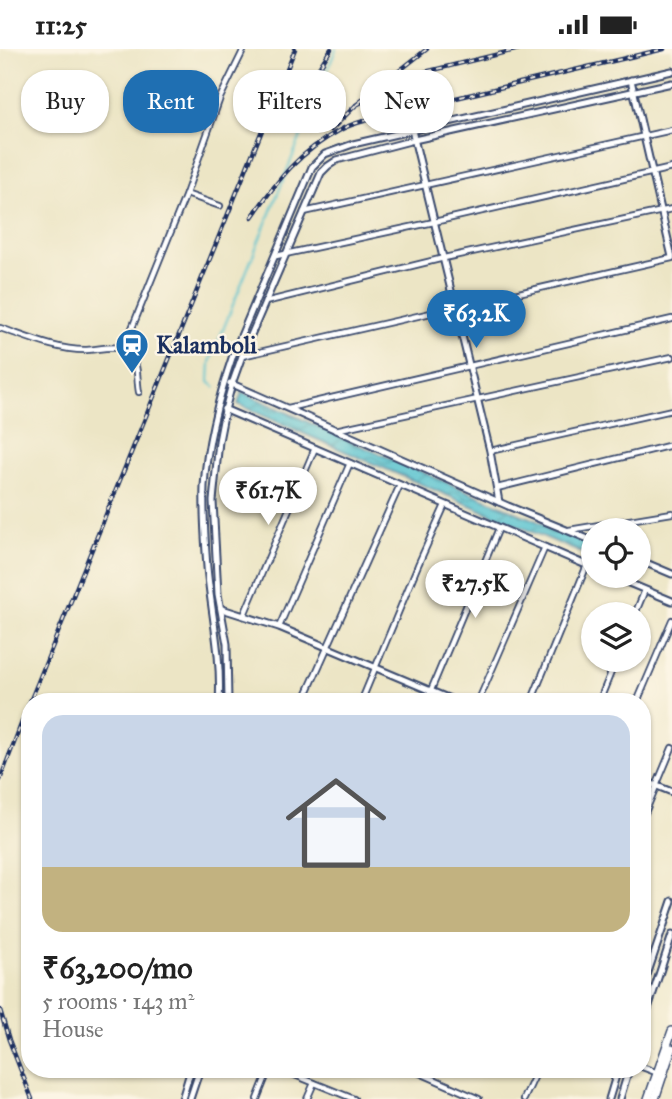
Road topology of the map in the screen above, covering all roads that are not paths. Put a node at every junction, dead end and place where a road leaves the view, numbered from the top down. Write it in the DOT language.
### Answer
graph roads {
  1 [pos="244,49"];
  2 [pos="672,71"];
  3 [pos="631,80"];
  4 [pos="672,83"];
  5 [pos="634,92"];
  6 [pos="454,120"];
  7 [pos="672,130"];
  8 [pos="400,133"];
  9 [pos="413,133"];
  10 [pos="644,137"];
  11 [pos="414,140"];
  12 [pos="672,168"];
  13 [pos="652,172"];
  14 [pos="425,185"];
  15 [pos="186,194"];
  16 [pos="220,207"];
  17 [pos="672,209"];
  18 [pos="304,212"];
  19 [pos="662,212"];
  20 [pos="434,222"];
  21 [pos="286,254"];
  22 [pos="276,256"];
  23 [pos="672,257"];
  24 [pos="444,258"];
  25 [pos="265,302"];
  26 [pos="455,308"];
  27 [pos="672,319"];
  28 [pos="0,328"];
  29 [pos="124,348"];
  30 [pos="242,356"];
  31 [pos="672,357"];
  32 [pos="469,365"];
  33 [pos="224,384"];
  34 [pos="231,387"];
  35 [pos="139,392"];
  36 [pos="477,400"];
  37 [pos="218,406"];
  38 [pos="225,408"];
  39 [pos="286,408"];
  40 [pos="672,410"];
  41 [pos="335,430"];
  42 [pos="672,445"];
  43 [pos="315,448"];
  44 [pos="489,451"];
  45 [pos="350,463"];
  46 [pos="400,485"];
  47 [pos="497,488"];
  48 [pos="499,502"];
  49 [pos="446,505"];
  50 [pos="672,513"];
  51 [pos="499,528"];
  52 [pos="568,530"];
  53 [pos="581,536"];
  54 [pos="545,547"];
  55 [pos="581,562"];
  56 [pos="651,565"];
  57 [pos="672,574"];
  58 [pos="581,587"];
  59 [pos="640,588"];
  60 [pos="645,590"];
  61 [pos="672,601"];
  62 [pos="640,602"];
  63 [pos="212,606"];
  64 [pos="222,609"];
  65 [pos="244,615"];
  66 [pos="672,620"];
  67 [pos="279,627"];
  68 [pos="327,647"];
  69 [pos="376,668"];
  70 [pos="611,672"];
  71 [pos="431,691"];
  72 [pos="219,693"];
  73 [pos="228,693"];
  74 [pos="307,693"];
  75 [pos="365,693"];
  76 [pos="436,693"];
  77 [pos="482,693"];
  78 [pos="535,693"];
  79 [pos="603,693"];
  80 [pos="641,693"];
  81 [pos="672,748"];
  82 [pos="651,784"];
  83 [pos="656,786"];
  84 [pos="672,793"];
  85 [pos="651,798"];
  86 [pos="672,901"];
  87 [pos="672,935"];
  88 [pos="651,957"];
  89 [pos="651,979"];
  90 [pos="657,981"];
  91 [pos="652,995"];
  92 [pos="651,998"];
  93 [pos="672,1031"];
  94 [pos="672,1048"];
  95 [pos="651,1070"];
  96 [pos="660,1074"];
  97 [pos="188,1078"];
  98 [pos="197,1078"];
  99 [pos="265,1078"];
  100 [pos="302,1078"];
  101 [pos="432,1078"];
  102 [pos="534,1078"];
  103 [pos="615,1078"];
  104 [pos="626,1078"];
  105 [pos="314,1083"];
  106 [pos="181,1099"];
  107 [pos="190,1099"];
  108 [pos="257,1099"];
  109 [pos="307,1099"];
  110 [pos="354,1099"];
  111 [pos="479,1099"];
  112 [pos="524,1099"];
  113 [pos="609,1099"];
  114 [pos="620,1099"];
  115 [pos="648,1099"];
  116 [pos="654,1099"];
  1 -- 15 [label="street"];
  2 -- 3 [label="street"];
  3 -- 5 [label="street"];
  3 -- 6 [label="street"];
  4 -- 5 [label="street"];
  5 -- 10 [label="street"];
  5 -- 11 [label="street"];
  7 -- 10 [label="street"];
  8 -- 22 [label="street"];
  9 -- 11 [label="street"];
  10 -- 13 [label="street"];
  10 -- 14 [label="street"];
  11 -- 14 [label="street"];
  11 -- 18 [label="street"];
  12 -- 13 [label="street"];
  13 -- 19 [label="street"];
  13 -- 20 [label="street"];
  14 -- 18 [label="street"];
  14 -- 20 [label="street"];
  15 -- 16 [label="street"];
  15 -- 29 [label="street"];
  17 -- 19 [label="street"];
  18 -- 21 [label="street"];
  19 -- 23 [label="street"];
  19 -- 24 [label="street"];
  20 -- 21 [label="street"];
  20 -- 24 [label="street"];
  21 -- 22 [label="street"];
  21 -- 25 [label="street"];
  22 -- 33 [label="street"];
  23 -- 26 [label="street"];
  24 -- 25 [label="street"];
  24 -- 26 [label="street"];
  25 -- 30 [label="street"];
  26 -- 30 [label="street"];
  26 -- 32 [label="street"];
  27 -- 32 [label="street"];
  28 -- 29 [label="street"];
  29 -- 35 [label="street"];
  30 -- 34 [label="street"];
  31 -- 36 [label="street"];
  32 -- 36 [label="street"];
  32 -- 39 [label="street"];
  33 -- 34 [label="street"];
  33 -- 37 [label="street"];
  34 -- 38 [label="street"];
  34 -- 39 [label="street"];
  36 -- 41 [label="street"];
  36 -- 44 [label="street"];
  37 -- 38 [label="street"];
  37 -- 63 [label="street"];
  38 -- 43 [label="street"];
  38 -- 64 [label="street"];
  39 -- 41 [label="street"];
  40 -- 44 [label="street"];
  41 -- 48 [label="street"];
  42 -- 47 [label="street"];
  43 -- 45 [label="street"];
  43 -- 65 [label="street"];
  44 -- 47 [label="street"];
  45 -- 46 [label="street"];
  45 -- 67 [label="street"];
  46 -- 49 [label="street"];
  46 -- 68 [label="street"];
  47 -- 48 [label="street"];
  48 -- 52 [label="street"];
  49 -- 51 [label="street"];
  49 -- 69 [label="street"];
  50 -- 52 [label="street"];
  51 -- 54 [label="street"];
  51 -- 71 [label="street"];
  52 -- 53 [label="street"];
  54 -- 55 [label="street"];
  54 -- 77 [label="street"];
  56 -- 57 [label="street"];
  58 -- 78 [label="street"];
  59 -- 60 [label="street"];
  60 -- 61 [label="street"];
  60 -- 62 [label="street"];
  63 -- 64 [label="street"];
  63 -- 72 [label="street"];
  64 -- 65 [label="street"];
  64 -- 73 [label="street"];
  65 -- 67 [label="street"];
  66 -- 80 [label="street"];
  67 -- 68 [label="street"];
  68 -- 69 [label="street"];
  68 -- 74 [label="street"];
  69 -- 71 [label="street"];
  69 -- 75 [label="street"];
  70 -- 79 [label="street"];
  71 -- 76 [label="street"];
  81 -- 83 [label="street"];
  82 -- 83 [label="street"];
  83 -- 84 [label="street"];
  83 -- 85 [label="street"];
  86 -- 88 [label="street"];
  87 -- 90 [label="street"];
  89 -- 90 [label="street"];
  90 -- 91 [label="street"];
  91 -- 92 [label="street"];
  93 -- 96 [label="highway"];
  94 -- 96 [label="highway"];
  95 -- 96 [label="street"];
  96 -- 115 [label="highway"];
  96 -- 116 [label="highway"];
  97 -- 106 [label="street"];
  98 -- 107 [label="street"];
  99 -- 108 [label="street"];
  100 -- 105 [label="street"];
  101 -- 111 [label="street"];
  102 -- 112 [label="street"];
  103 -- 113 [label="street"];
  104 -- 114 [label="street"];
  105 -- 109 [label="street"];
  105 -- 110 [label="street"];
}
